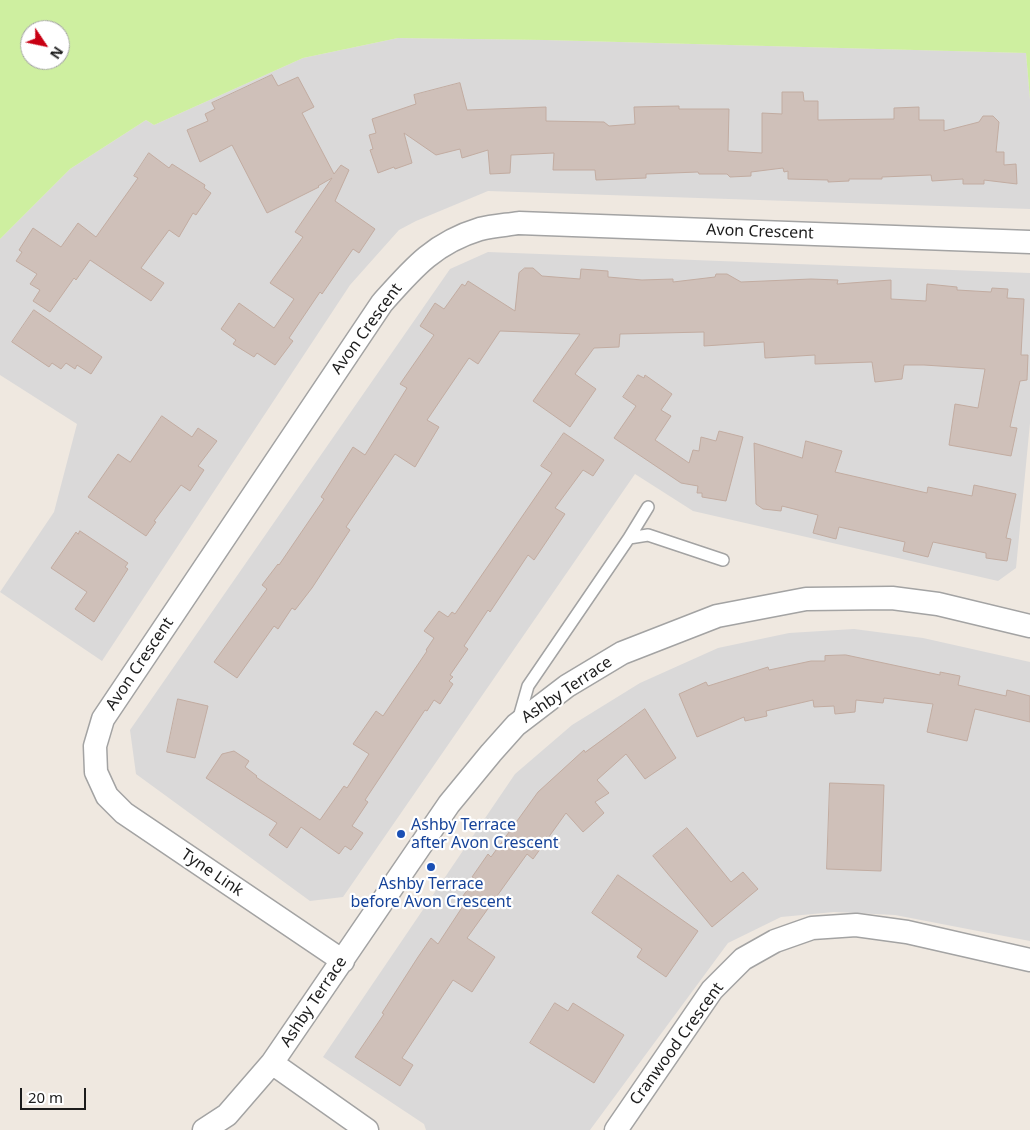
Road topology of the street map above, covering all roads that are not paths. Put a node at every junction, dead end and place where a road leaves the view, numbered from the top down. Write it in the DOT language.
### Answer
graph roads {
  1 [pos="1030,242"];
  2 [pos="648,507"];
  3 [pos="629,538"];
  4 [pos="722,560"];
  5 [pos="1030,626"];
  6 [pos="516,725"];
  7 [pos="96,772"];
  8 [pos="1030,960"];
  9 [pos="342,961"];
  10 [pos="272,1063"];
  11 [pos="204,1130"];
  12 [pos="367,1130"];
  13 [pos="616,1130"];
  1 -- 7 [label="street, Avon Crescent"];
  2 -- 3 [label="lane"];
  3 -- 4 [label="lane"];
  3 -- 6 [label="lane"];
  5 -- 6 [label="street, Ashby Terrace"];
  6 -- 9 [label="street, Ashby Terrace"];
  7 -- 9 [label="street, Tyne Link"];
  8 -- 13 [label="street, Cranwood Crescent"];
  9 -- 10 [label="street, Ashby Terrace"];
  10 -- 11 [label="street, Ashby Terrace"];
  10 -- 12 [label="street"];
}
